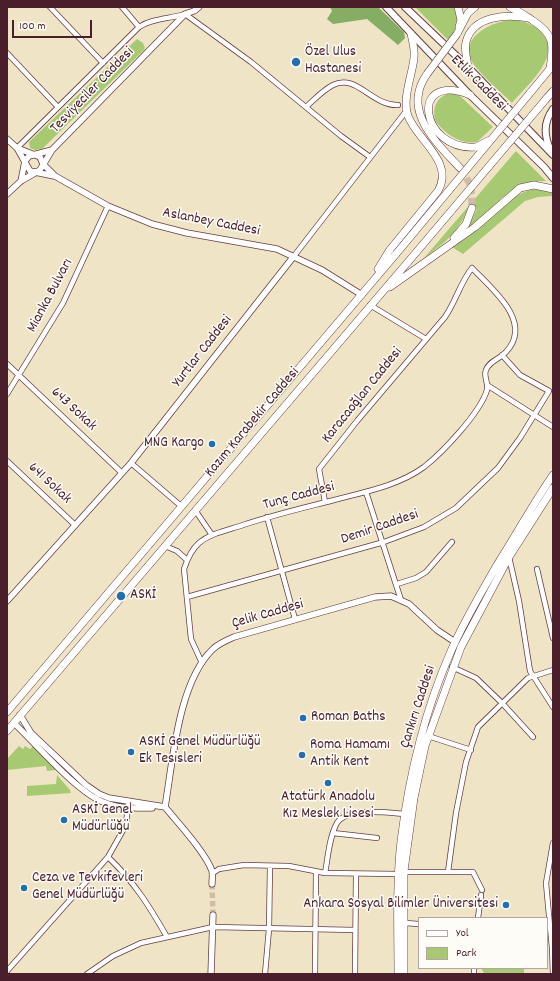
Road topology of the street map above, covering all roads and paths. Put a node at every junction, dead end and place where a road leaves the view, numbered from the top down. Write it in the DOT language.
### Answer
graph roads {
  1 [pos="50,7"];
  2 [pos="122,7"];
  3 [pos="186,7"];
  4 [pos="199,7"];
  5 [pos="386,7"];
  6 [pos="405,7"];
  7 [pos="458,7"];
  8 [pos="475,7"];
  9 [pos="510,7"];
  10 [pos="186,14"];
  11 [pos="529,18"];
  12 [pos="139,27"];
  13 [pos="411,34"];
  14 [pos="457,34"];
  15 [pos="7,53"];
  16 [pos="103,64"];
  17 [pos="468,67"];
  18 [pos="552,67"];
  19 [pos="553,91"];
  20 [pos="470,95"];
  21 [pos="398,105"];
  22 [pos="57,106"];
  23 [pos="307,106"];
  24 [pos="553,109"];
  25 [pos="407,110"];
  26 [pos="495,136"];
  27 [pos="7,139"];
  28 [pos="17,148"];
  29 [pos="52,150"];
  30 [pos="35,154"];
  31 [pos="553,154"];
  32 [pos="370,157"];
  33 [pos="25,164"];
  34 [pos="43,164"];
  35 [pos="460,168"];
  36 [pos="38,172"];
  37 [pos="55,176"];
  38 [pos="553,178"];
  39 [pos="21,181"];
  40 [pos="553,189"];
  41 [pos="7,194"];
  42 [pos="108,206"];
  43 [pos="472,208"];
  44 [pos="294,256"];
  45 [pos="433,257"];
  46 [pos="370,283"];
  47 [pos="382,294"];
  48 [pos="362,295"];
  49 [pos="370,305"];
  50 [pos="426,339"];
  51 [pos="502,355"];
  52 [pos="7,364"];
  53 [pos="20,376"];
  54 [pos="487,385"];
  55 [pos="7,394"];
  56 [pos="534,414"];
  57 [pos="553,427"];
  58 [pos="7,461"];
  59 [pos="130,463"];
  60 [pos="122,473"];
  61 [pos="553,475"];
  62 [pos="553,488"];
  63 [pos="366,492"];
  64 [pos="326,502"];
  65 [pos="181,506"];
  66 [pos="195,510"];
  67 [pos="267,517"];
  68 [pos="75,525"];
  69 [pos="212,535"];
  70 [pos="384,542"];
  71 [pos="452,542"];
  72 [pos="165,546"];
  73 [pos="509,557"];
  74 [pos="187,560"];
  75 [pos="537,569"];
  76 [pos="282,571"];
  77 [pos="397,584"];
  78 [pos="187,597"];
  79 [pos="402,600"];
  80 [pos="7,601"];
  81 [pos="296,619"];
  82 [pos="553,638"];
  83 [pos="455,642"];
  84 [pos="202,662"];
  85 [pos="452,667"];
  86 [pos="553,670"];
  87 [pos="532,677"];
  88 [pos="502,703"];
  89 [pos="553,707"];
  90 [pos="7,712"];
  91 [pos="20,715"];
  92 [pos="14,723"];
  93 [pos="7,731"];
  94 [pos="428,736"];
  95 [pos="533,738"];
  96 [pos="471,750"];
  97 [pos="129,802"];
  98 [pos="165,807"];
  99 [pos="128,808"];
  100 [pos="405,814"];
  101 [pos="333,833"];
  102 [pos="377,838"];
  103 [pos="553,843"];
  104 [pos="108,857"];
  105 [pos="270,866"];
  106 [pos="316,872"];
  107 [pos="448,872"];
  108 [pos="212,873"];
  109 [pos="326,873"];
  110 [pos="401,873"];
  111 [pos="356,875"];
  112 [pos="212,884"];
  113 [pos="213,915"];
  114 [pos="478,917"];
  115 [pos="405,923"];
  116 [pos="418,924"];
  117 [pos="213,927"];
  118 [pos="269,929"];
  119 [pos="316,930"];
  120 [pos="355,930"];
  121 [pos="167,937"];
  122 [pos="552,941"];
  123 [pos="7,973"];
  124 [pos="87,974"];
  125 [pos="211,974"];
  126 [pos="265,974"];
  127 [pos="315,974"];
  128 [pos="355,974"];
  129 [pos="398,974"];
  130 [pos="404,974"];
  131 [pos="553,974"];
  1 -- 16 [label="street"];
  2 -- 12 [label="street"];
  3 -- 10 [label="street"];
  4 -- 10 [label="street, Tesviyeciler Caddesi"];
  5 -- 13 [label="main road, Etlik Caddesi"];
  6 -- 17 [label="main road, Etlik Caddesi"];
  7 -- 14 [label="main road"];
  8 -- 14 [label="main road"];
  9 -- 11 [label="main road"];
  10 -- 12 [label="street"];
  10 -- 23 [label="street"];
  10 -- 29 [label="street, Tesviyeciler Caddesi"];
  11 -- 17 [label="main road"];
  11 -- 18 [label="main road"];
  12 -- 16 [label="street"];
  13 -- 20 [label="main road, Etlik Caddesi"];
  13 -- 25 [label="main road"];
  14 -- 35 [label="main road, bridge"];
  15 -- 22 [label="street"];
  16 -- 22 [label="street"];
  17 -- 31 [label="main road, Etlik Caddesi"];
  18 -- 26 [label="main road, Kazım Karabekir Caddesi, bridge"];
  19 -- 47 [label="main road, Kazım Karabekir Caddesi, bridge"];
  20 -- 26 [label="main road, bridge"];
  20 -- 38 [label="main road, Etlik Caddesi"];
  21 -- 23 [label="street"];
  22 -- 28 [label="street"];
  23 -- 32 [label="street"];
  24 -- 31 [label="main road"];
  25 -- 32 [label="street, Yurtlar Caddesi"];
  25 -- 46 [label="main road"];
  26 -- 46 [label="main road, Kazım Karabekir Caddesi, bridge"];
  27 -- 28 [label="street"];
  28 -- 30 [label="street"];
  28 -- 33 [label="street"];
  29 -- 30 [label="street"];
  29 -- 34 [label="street, Tesviyeciler Caddesi"];
  30 -- 33 [label="street"];
  30 -- 34 [label="street"];
  32 -- 44 [label="street, Yurtlar Caddesi"];
  33 -- 36 [label="street"];
  33 -- 39 [label="street"];
  34 -- 36 [label="street"];
  34 -- 37 [label="street"];
  36 -- 37 [label="street"];
  36 -- 39 [label="street"];
  37 -- 42 [label="street, Aslanbey Caddesi"];
  39 -- 41 [label="street"];
  40 -- 45 [label="main road"];
  42 -- 44 [label="street, Aslanbey Caddesi"];
  42 -- 53 [label="street, Mianka Bulvarı"];
  43 -- 45 [label="main road"];
  44 -- 48 [label="street, Aslanbey Caddesi"];
  44 -- 59 [label="street, Yurtlar Caddesi"];
  45 -- 47 [label="main road"];
  46 -- 48 [label="main road, Kazım Karabekir Caddesi"];
  47 -- 49 [label="main road, Kazım Karabekir Caddesi"];
  48 -- 65 [label="main road, Kazım Karabekir Caddesi"];
  49 -- 50 [label="street"];
  49 -- 66 [label="main road, Kazım Karabekir Caddesi"];
  50 -- 51 [label="street, Karacaoğlan Caddesi"];
  50 -- 64 [label="street, Karacaoğlan Caddesi"];
  51 -- 54 [label="street, Tunç Caddesi"];
  51 -- 56 [label="street, Demir Caddesi"];
  52 -- 53 [label="street, 643 Sokak"];
  53 -- 55 [label="street, Mianka Bulvarı"];
  53 -- 60 [label="street, 643 Sokak"];
  54 -- 56 [label="street"];
  54 -- 63 [label="street, Tunç Caddesi"];
  56 -- 57 [label="street"];
  56 -- 70 [label="street, Demir Caddesi"];
  58 -- 68 [label="street, 641 Sokak"];
  59 -- 60 [label="street, Yurtlar Caddesi"];
  59 -- 65 [label="street"];
  60 -- 68 [label="street, Yurtlar Caddesi"];
  61 -- 83 [label="main road, Çankırı Caddesi"];
  62 -- 73 [label="main road, Çankırı Caddesi"];
  63 -- 64 [label="street, Tunç Caddesi"];
  63 -- 70 [label="street"];
  64 -- 67 [label="street, Tunç Caddesi"];
  65 -- 90 [label="main road, Kazım Karabekir Caddesi"];
  66 -- 69 [label="street"];
  66 -- 72 [label="main road, Kazım Karabekir Caddesi"];
  67 -- 69 [label="street, Tunç Caddesi"];
  67 -- 76 [label="street"];
  68 -- 80 [label="street, Yurtlar Caddesi"];
  69 -- 74 [label="street, Tunç Caddesi"];
  70 -- 76 [label="street, Demir Caddesi"];
  70 -- 77 [label="street"];
  71 -- 77 [label="street"];
  72 -- 74 [label="street"];
  72 -- 91 [label="main road, Kazım Karabekir Caddesi"];
  73 -- 85 [label="main road, Çankırı Caddesi"];
  73 -- 87 [label="street"];
  74 -- 78 [label="street, Tunç Caddesi"];
  75 -- 82 [label="street"];
  76 -- 78 [label="street, Demir Caddesi"];
  76 -- 81 [label="street"];
  77 -- 79 [label="street"];
  78 -- 84 [label="street, Tunç Caddesi"];
  79 -- 81 [label="street, Çelik Caddesi"];
  79 -- 83 [label="street"];
  81 -- 84 [label="street, Çelik Caddesi"];
  83 -- 100 [label="main road, Çankırı Caddesi"];
  84 -- 98 [label="street, Çelik Caddesi"];
  85 -- 88 [label="street"];
  85 -- 94 [label="main road, Çankırı Caddesi"];
  86 -- 87 [label="street"];
  87 -- 88 [label="street"];
  87 -- 89 [label="street"];
  88 -- 95 [label="street"];
  88 -- 96 [label="street"];
  91 -- 92 [label="main road, Kazım Karabekir Caddesi"];
  91 -- 97 [label="street"];
  92 -- 93 [label="main road, Kazım Karabekir Caddesi"];
  92 -- 99 [label="street"];
  94 -- 96 [label="street"];
  94 -- 110 [label="main road, Çankırı Caddesi"];
  96 -- 107 [label="street"];
  97 -- 98 [label="street"];
  97 -- 99 [label="street"];
  98 -- 99 [label="street"];
  98 -- 108 [label="street"];
  99 -- 104 [label="street"];
  100 -- 101 [label="street"];
  100 -- 110 [label="main road, Çankırı Caddesi"];
  101 -- 102 [label="street"];
  101 -- 109 [label="street"];
  103 -- 122 [label="street"];
  104 -- 121 [label="street"];
  104 -- 123 [label="street"];
  105 -- 106 [label="street"];
  105 -- 108 [label="street"];
  105 -- 118 [label="street"];
  106 -- 109 [label="street"];
  106 -- 119 [label="street"];
  107 -- 110 [label="street"];
  107 -- 114 [label="street"];
  108 -- 112 [label="street"];
  109 -- 111 [label="street"];
  110 -- 111 [label="street"];
  110 -- 115 [label="main road, Çankırı Caddesi"];
  110 -- 129 [label="main road, Çankırı Caddesi"];
  111 -- 120 [label="street"];
  113 -- 117 [label="street"];
  115 -- 116 [label="street"];
  115 -- 130 [label="main road, Çankırı Caddesi"];
  117 -- 118 [label="street"];
  117 -- 121 [label="street"];
  117 -- 125 [label="street"];
  118 -- 119 [label="street"];
  118 -- 126 [label="street"];
  119 -- 120 [label="street"];
  119 -- 127 [label="street"];
  120 -- 128 [label="street"];
  121 -- 124 [label="street"];
  122 -- 131 [label="street"];
}
